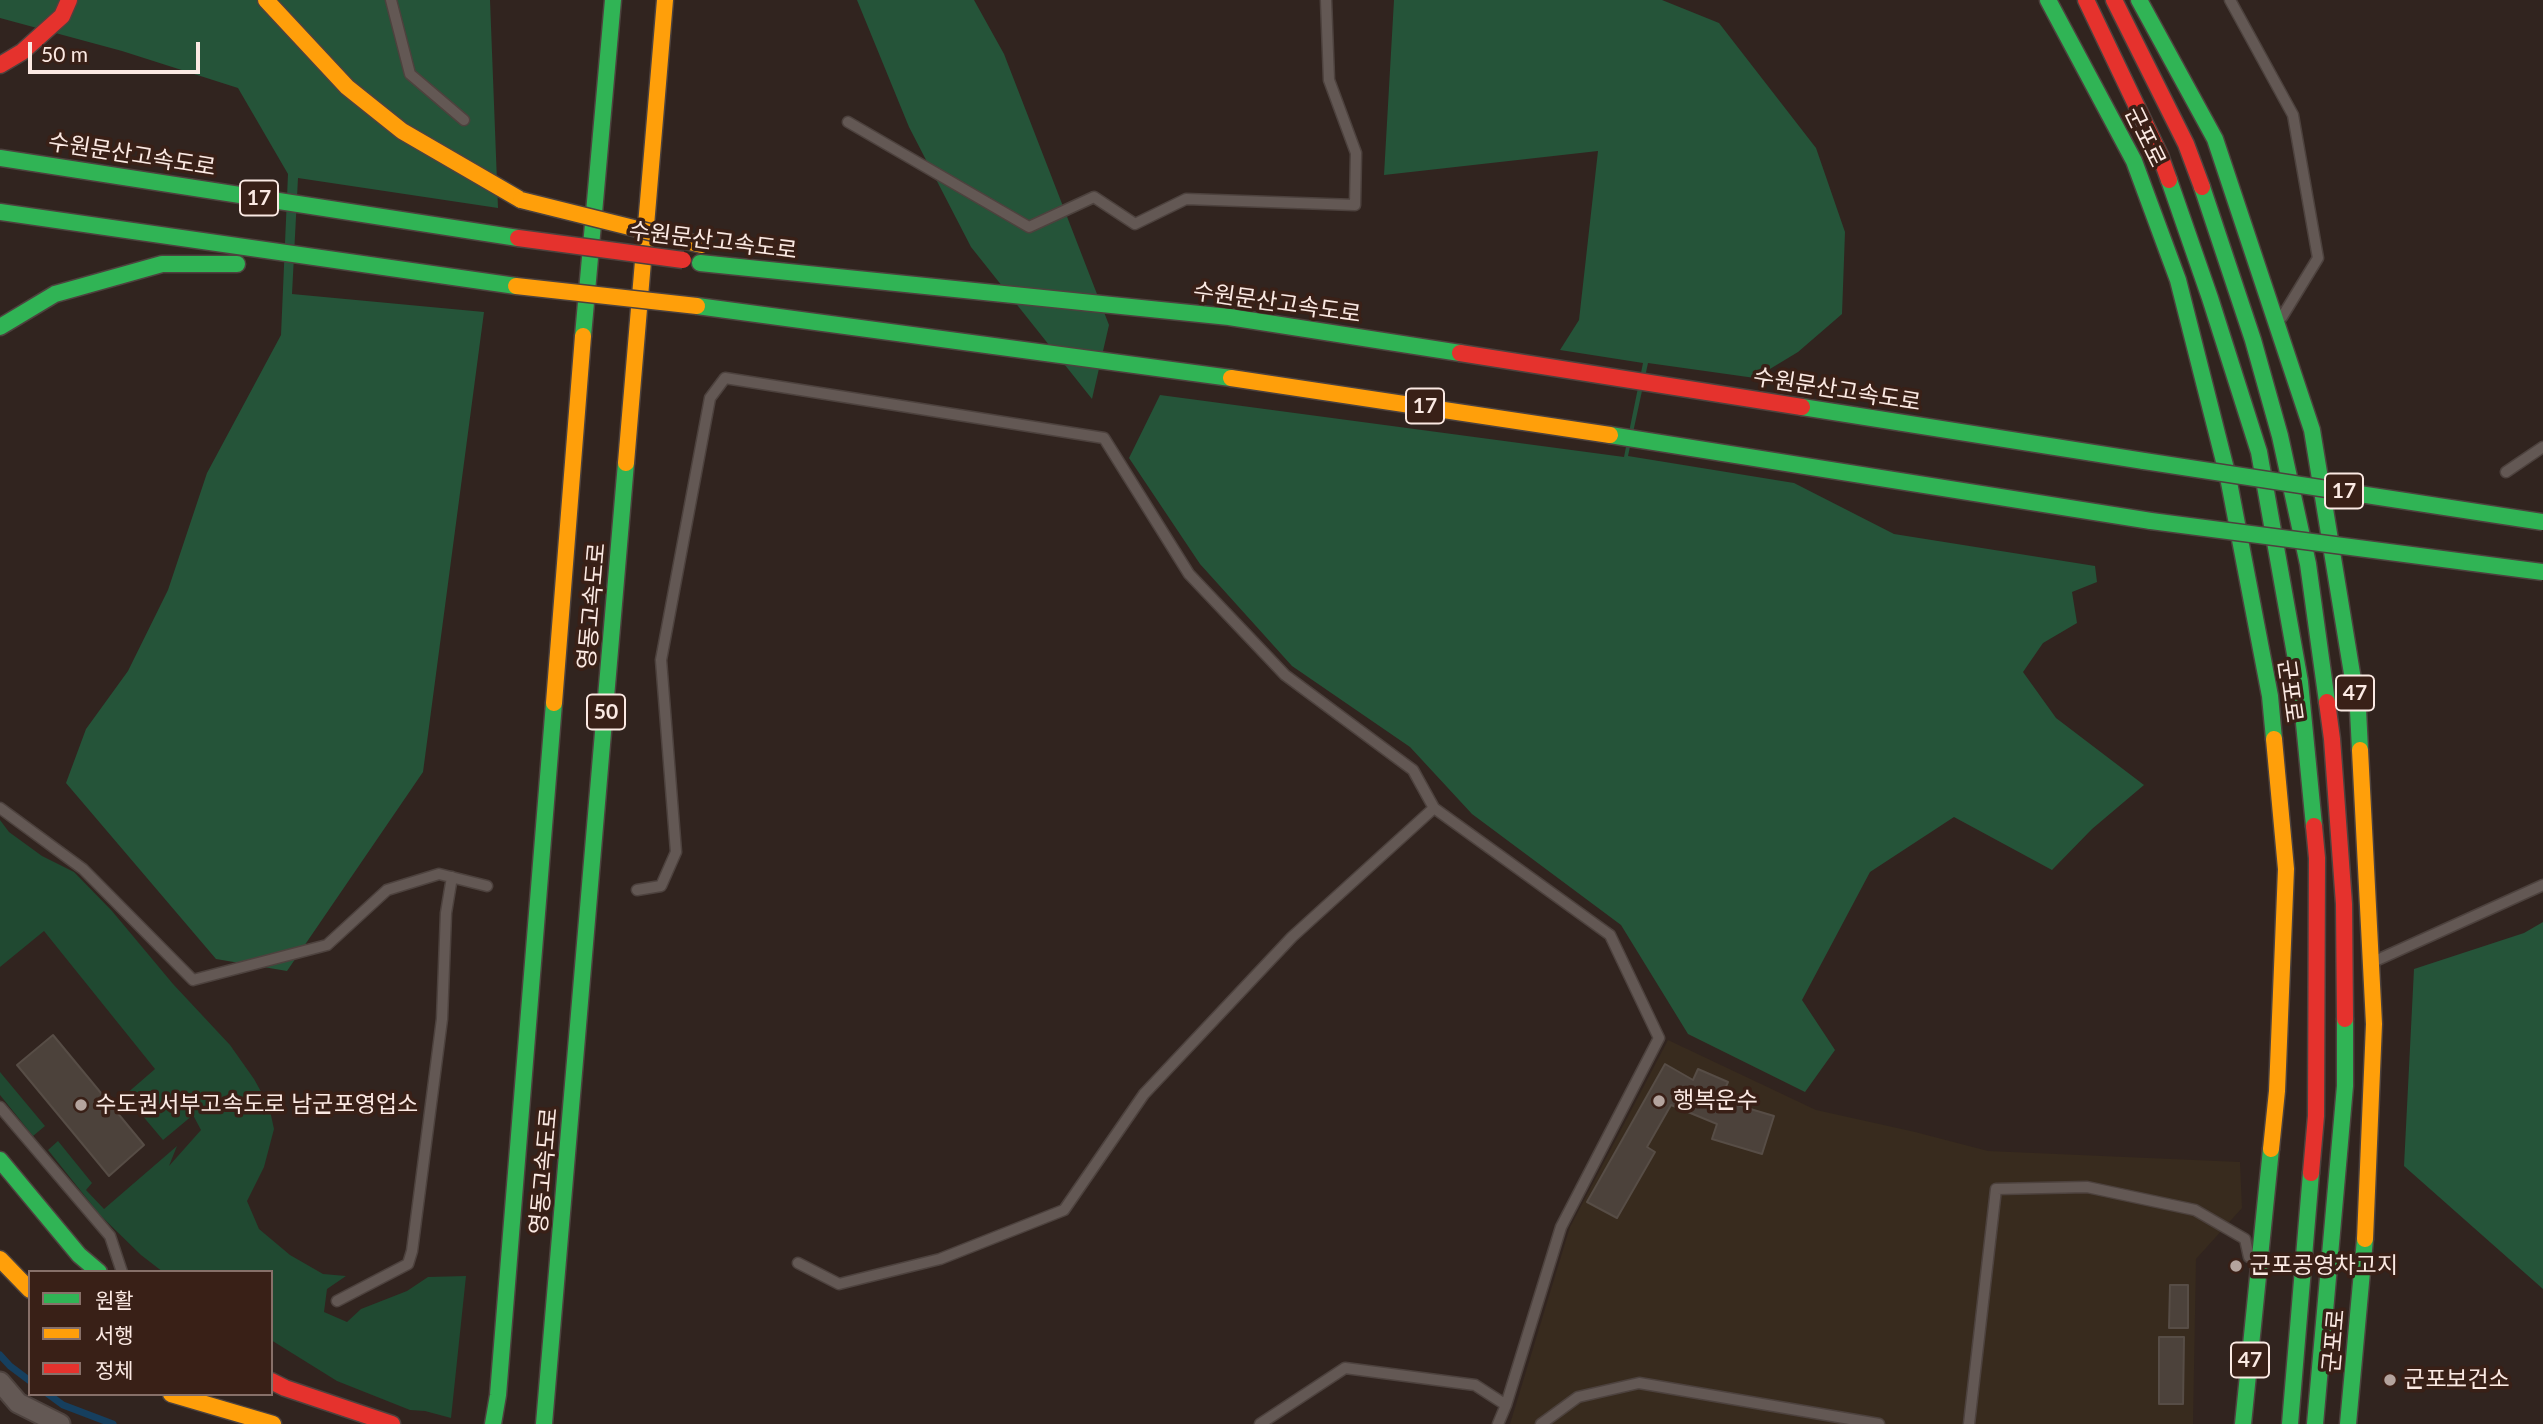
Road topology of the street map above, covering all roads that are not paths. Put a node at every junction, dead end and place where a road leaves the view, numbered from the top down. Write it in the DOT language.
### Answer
graph roads {
  1 [pos="69,0"];
  2 [pos="266,0"];
  3 [pos="391,0"];
  4 [pos="614,0"];
  5 [pos="665,0"];
  6 [pos="1326,0"];
  7 [pos="2048,0"];
  8 [pos="2086,0"];
  9 [pos="2114,0"];
  10 [pos="2138,0"];
  11 [pos="2230,0"];
  12 [pos="592,55"];
  13 [pos="0,65"];
  14 [pos="464,120"];
  15 [pos="848,122"];
  16 [pos="0,158"];
  17 [pos="0,212"];
  18 [pos="591,236"];
  19 [pos="363,264"];
  20 [pos="822,277"];
  21 [pos="2277,326"];
  22 [pos="0,327"];
  23 [pos="2543,447"];
  24 [pos="2506,472"];
  25 [pos="2543,522"];
  26 [pos="2543,572"];
  27 [pos="0,808"];
  28 [pos="1434,808"];
  29 [pos="452,877"];
  30 [pos="2543,885"];
  31 [pos="487,886"];
  32 [pos="637,890"];
  33 [pos="2371,963"];
  34 [pos="0,1107"];
  35 [pos="0,1160"];
  36 [pos="0,1259"];
  37 [pos="798,1263"];
  38 [pos="97,1270"];
  39 [pos="121,1270"];
  40 [pos="28,1288"];
  41 [pos="2258,1297"];
  42 [pos="337,1301"];
  43 [pos="0,1382"];
  44 [pos="273,1382"];
  45 [pos="178,1396"];
  46 [pos="1506,1405"];
  47 [pos="60,1424"];
  48 [pos="272,1424"];
  49 [pos="392,1424"];
  50 [pos="493,1424"];
  51 [pos="544,1424"];
  52 [pos="1260,1424"];
  53 [pos="1498,1424"];
  54 [pos="1541,1424"];
  55 [pos="1879,1424"];
  56 [pos="1969,1424"];
  57 [pos="2243,1424"];
  58 [pos="2290,1424"];
  59 [pos="2315,1424"];
  60 [pos="2348,1424"];
  1 -- 13 [label="main road"];
  2 -- 20 [label="main road, bridge"];
  3 -- 14 [label="lane"];
  4 -- 18 [label="main road, 영동고속도로 / 50"];
  5 -- 51 [label="main road, 영동고속도로 / 50"];
  6 -- 15 [label="lane"];
  7 -- 41 [label="main road, 군포로 / 47"];
  8 -- 58 [label="main road, 군포로 / 47"];
  9 -- 59 [label="main road, 군포로 / 47"];
  10 -- 21 [label="main road, 군포로 / 47"];
  11 -- 21 [label="lane"];
  12 -- 18 [label="main road"];
  16 -- 20 [label="main road, 수원문산고속도로 / 17, bridge"];
  17 -- 19 [label="main road, 17"];
  18 -- 50 [label="main road, 영동고속도로 / 50"];
  19 -- 22 [label="main road"];
  19 -- 26 [label="main road, 17, bridge"];
  20 -- 25 [label="main road, 수원문산고속도로 / 17, bridge"];
  21 -- 33 [label="main road, 군포로 / 47"];
  23 -- 24 [label="lane"];
  27 -- 29 [label="lane"];
  28 -- 32 [label="lane"];
  28 -- 37 [label="lane"];
  28 -- 46 [label="lane"];
  29 -- 31 [label="lane"];
  29 -- 42 [label="lane"];
  30 -- 33 [label="lane"];
  33 -- 60 [label="main road, 군포로 / 47"];
  34 -- 39 [label="lane"];
  35 -- 38 [label="main road"];
  36 -- 40 [label="main road"];
  41 -- 56 [label="lane"];
  41 -- 57 [label="main road, 군포로 / 47"];
  43 -- 47 [label="street"];
  44 -- 49 [label="main road"];
  45 -- 48 [label="main road"];
  46 -- 52 [label="lane"];
  46 -- 53 [label="lane"];
  54 -- 55 [label="lane"];
}
